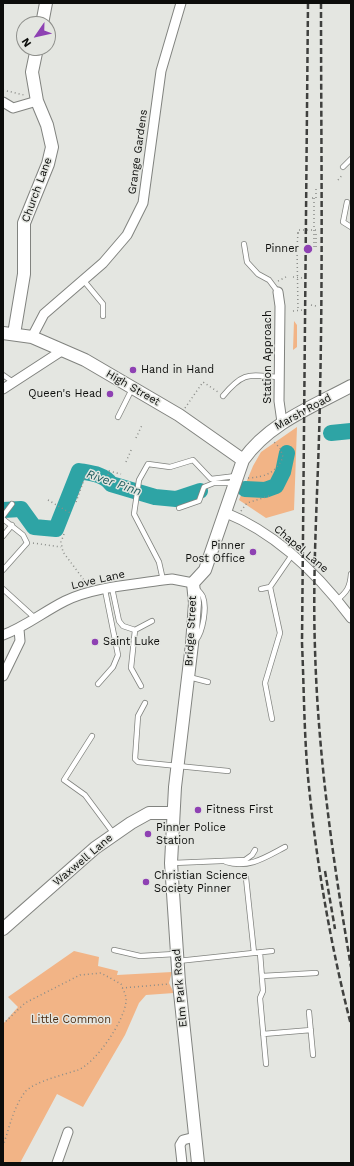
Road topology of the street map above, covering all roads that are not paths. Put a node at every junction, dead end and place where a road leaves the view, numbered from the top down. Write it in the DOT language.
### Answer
graph roads {
  1 [pos="46,3"];
  2 [pos="181,3"];
  3 [pos="44,16"];
  4 [pos="35,56"];
  5 [pos="36,98"];
  6 [pos="3,102"];
  7 [pos="351,159"];
  8 [pos="343,166"];
  9 [pos="347,202"];
  10 [pos="351,227"];
  11 [pos="244,244"];
  12 [pos="84,281"];
  13 [pos="278,292"];
  14 [pos="103,316"];
  15 [pos="8,334"];
  16 [pos="32,337"];
  17 [pos="63,350"];
  18 [pos="3,375"];
  19 [pos="279,377"];
  20 [pos="13,382"];
  21 [pos="351,386"];
  22 [pos="133,387"];
  23 [pos="3,389"];
  24 [pos="223,396"];
  25 [pos="118,417"];
  26 [pos="282,422"];
  27 [pos="243,460"];
  28 [pos="236,479"];
  29 [pos="12,504"];
  30 [pos="179,508"];
  31 [pos="224,512"];
  32 [pos="3,516"];
  33 [pos="12,526"];
  34 [pos="3,536"];
  35 [pos="292,555"];
  36 [pos="3,570"];
  37 [pos="351,574"];
  38 [pos="163,580"];
  39 [pos="193,583"];
  40 [pos="270,587"];
  41 [pos="3,589"];
  42 [pos="108,589"];
  43 [pos="261,589"];
  44 [pos="337,600"];
  45 [pos="351,618"];
  46 [pos="36,619"];
  47 [pos="152,621"];
  48 [pos="20,629"];
  49 [pos="135,630"];
  50 [pos="3,635"];
  51 [pos="3,676"];
  52 [pos="189,677"];
  53 [pos="208,682"];
  54 [pos="98,684"];
  55 [pos="141,686"];
  56 [pos="145,703"];
  57 [pos="272,719"];
  58 [pos="92,736"];
  59 [pos="179,767"];
  60 [pos="228,771"];
  61 [pos="173,813"];
  62 [pos="114,834"];
  63 [pos="285,847"];
  64 [pos="255,850"];
  65 [pos="223,861"];
  66 [pos="171,863"];
  67 [pos="246,878"];
  68 [pos="3,930"];
  69 [pos="114,950"];
  70 [pos="272,951"];
  71 [pos="254,953"];
  72 [pos="260,953"];
  73 [pos="177,957"];
  74 [pos="316,973"];
  75 [pos="262,976"];
  76 [pos="309,1012"];
  77 [pos="311,1030"];
  78 [pos="263,1034"];
  79 [pos="313,1055"];
  80 [pos="266,1064"];
  81 [pos="68,1132"];
  82 [pos="195,1137"];
  83 [pos="58,1163"];
  84 [pos="182,1163"];
  85 [pos="198,1163"];
  1 -- 3 [label="street"];
  2 -- 12 [label="street, Grange Gardens"];
  4 -- 5 [label="street, Church Lane"];
  5 -- 6 [label="street"];
  5 -- 15 [label="street, Church Lane"];
  7 -- 8 [label="lane"];
  9 -- 10 [label="lane"];
  11 -- 13 [label="lane"];
  12 -- 14 [label="lane"];
  12 -- 16 [label="street, Grange Gardens"];
  13 -- 19 [label="street, Station Approach"];
  15 -- 16 [label="street, High Street"];
  16 -- 17 [label="street, High Street"];
  17 -- 20 [label="street"];
  17 -- 22 [label="street, High Street"];
  18 -- 20 [label="lane"];
  19 -- 24 [label="lane"];
  19 -- 26 [label="street, Station Approach"];
  20 -- 23 [label="street"];
  21 -- 26 [label="street, Marsh Road"];
  22 -- 25 [label="lane"];
  22 -- 27 [label="street, High Street"];
  26 -- 27 [label="street, Marsh Road"];
  27 -- 28 [label="street, Bridge Street"];
  28 -- 30 [label="lane"];
  28 -- 31 [label="street, Bridge Street"];
  28 -- 38 [label="lane"];
  29 -- 32 [label="lane"];
  31 -- 35 [label="street, Chapel Lane"];
  31 -- 39 [label="street, Bridge Street"];
  32 -- 33 [label="lane"];
  33 -- 34 [label="lane"];
  33 -- 36 [label="lane"];
  35 -- 40 [label="lane"];
  35 -- 44 [label="street, Chapel Lane"];
  37 -- 44 [label="lane"];
  38 -- 39 [label="street, Love Lane"];
  38 -- 42 [label="street, Love Lane"];
  39 -- 52 [label="street, Bridge Street"];
  40 -- 43 [label="lane"];
  40 -- 57 [label="lane"];
  41 -- 46 [label="lane"];
  42 -- 46 [label="street, Love Lane"];
  42 -- 49 [label="lane"];
  42 -- 54 [label="lane"];
  44 -- 45 [label="street, Chapel Lane"];
  46 -- 48 [label="street, Love Lane"];
  47 -- 49 [label="lane"];
  48 -- 50 [label="street, Love Lane"];
  48 -- 51 [label="street"];
  49 -- 55 [label="lane"];
  52 -- 53 [label="lane"];
  52 -- 59 [label="street, Bridge Street"];
  56 -- 59 [label="lane"];
  58 -- 62 [label="lane"];
  59 -- 60 [label="lane"];
  59 -- 61 [label="street, Bridge Street"];
  61 -- 62 [label="street, Waxwell Lane"];
  61 -- 66 [label="street, Elm Park Road"];
  62 -- 68 [label="street, Waxwell Lane"];
  63 -- 65 [label="lane"];
  64 -- 65 [label="lane"];
  65 -- 66 [label="lane"];
  66 -- 73 [label="street, Elm Park Road"];
  67 -- 71 [label="lane"];
  69 -- 73 [label="lane"];
  70 -- 72 [label="lane"];
  71 -- 72 [label="lane"];
  71 -- 73 [label="lane"];
  72 -- 75 [label="lane"];
  73 -- 82 [label="street, Elm Park Road"];
  74 -- 75 [label="lane"];
  75 -- 78 [label="lane"];
  76 -- 77 [label="lane"];
  77 -- 78 [label="lane"];
  77 -- 79 [label="lane"];
  78 -- 80 [label="lane"];
  81 -- 83 [label="street"];
  82 -- 84 [label="street"];
  82 -- 85 [label="street, Elm Park Road"];
}
